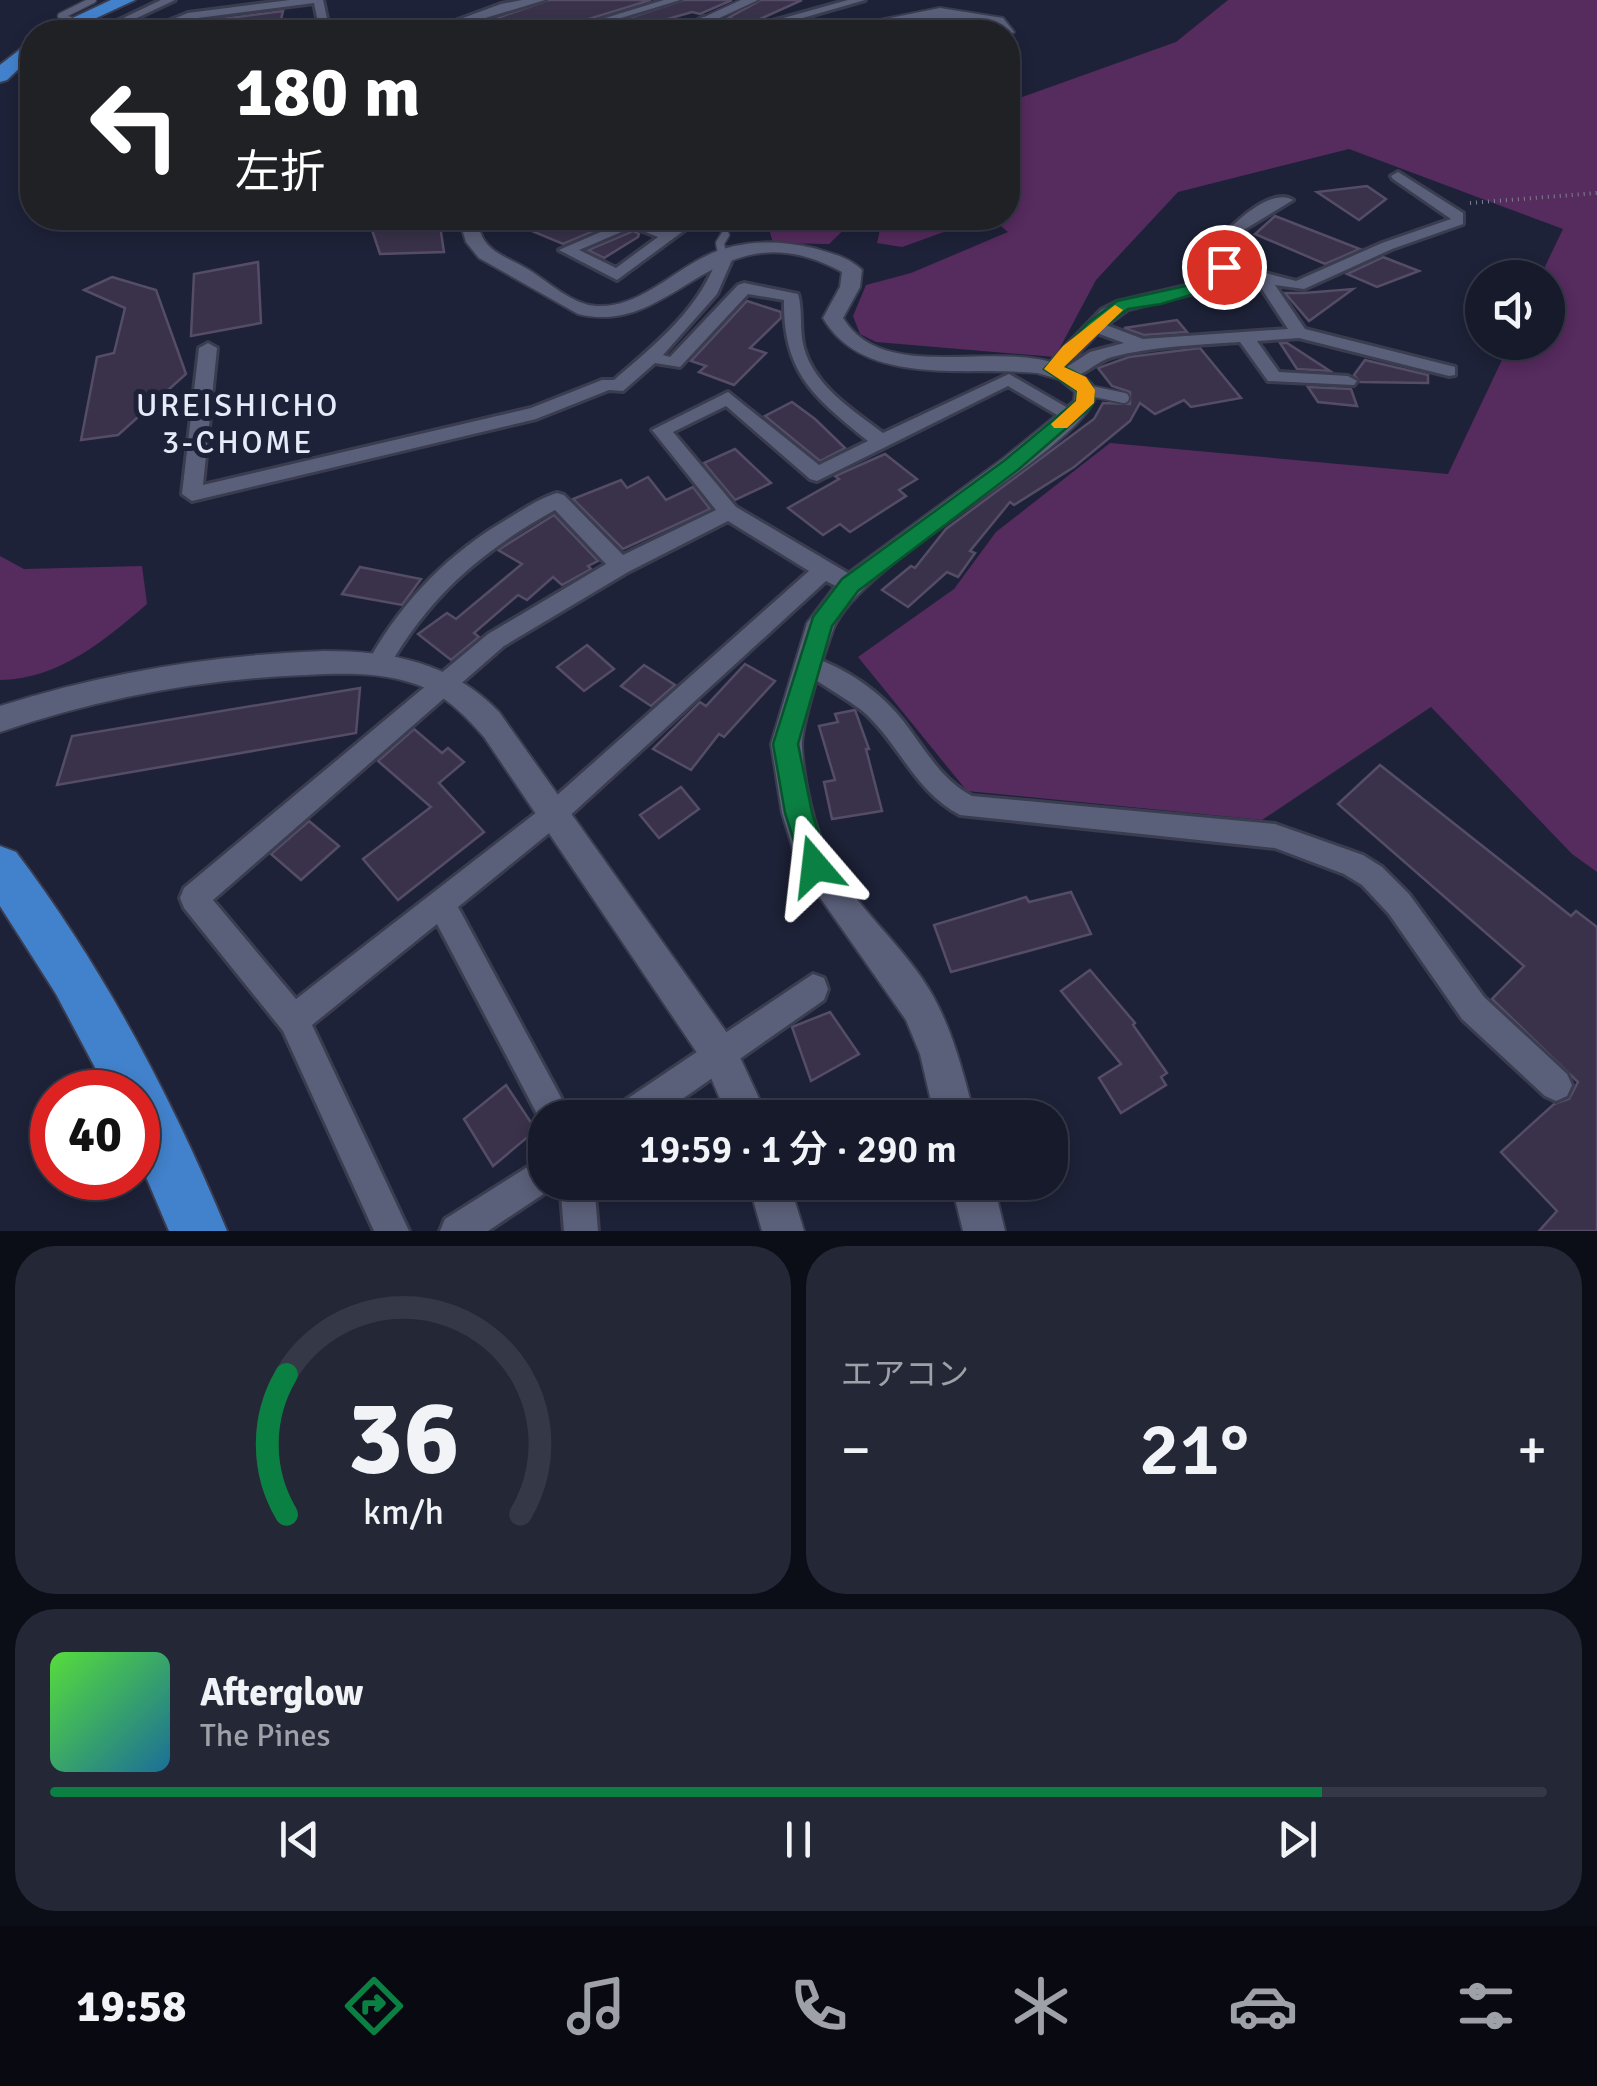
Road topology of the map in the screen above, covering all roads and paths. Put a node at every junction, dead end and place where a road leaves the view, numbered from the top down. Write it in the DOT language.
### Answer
graph roads {
  1 [pos="93,0"];
  2 [pos="126,0"];
  3 [pos="170,0"];
  4 [pos="316,0"];
  5 [pos="540,0"];
  6 [pos="675,0"];
  7 [pos="860,0"];
  8 [pos="744,2"];
  9 [pos="70,20"];
  10 [pos="75,20"];
  11 [pos="126,20"];
  12 [pos="178,20"];
  13 [pos="465,20"];
  14 [pos="608,20"];
  15 [pos="703,20"];
  16 [pos="792,20"];
  17 [pos="894,20"];
  18 [pos="992,20"];
  19 [pos="20,57"];
  20 [pos="0,76"];
  21 [pos="1398,176"];
  22 [pos="1597,193"];
  23 [pos="1286,200"];
  24 [pos="1457,204"];
  25 [pos="470,230"];
  26 [pos="614,230"];
  27 [pos="653,230"];
  28 [pos="677,230"];
  29 [pos="668,236"];
  30 [pos="725,248"];
  31 [pos="1224,267"];
  32 [pos="1262,277"];
  33 [pos="1094,326"];
  34 [pos="1299,332"];
  35 [pos="1245,337"];
  36 [pos="1141,344"];
  37 [pos="208,348"];
  38 [pos="651,357"];
  39 [pos="1449,371"];
  40 [pos="1069,378"];
  41 [pos="1348,382"];
  42 [pos="1124,398"];
  43 [pos="1071,415"];
  44 [pos="882,442"];
  45 [pos="729,512"];
  46 [pos="620,566"];
  47 [pos="824,570"];
  48 [pos="850,585"];
  49 [pos="378,665"];
  50 [pos="809,665"];
  51 [pos="448,686"];
  52 [pos="0,719"];
  53 [pos="555,814"];
  54 [pos="0,867"];
  55 [pos="440,902"];
  56 [pos="814,988"];
  57 [pos="294,1020"];
  58 [pos="719,1054"];
  59 [pos="125,1070"];
  60 [pos="1556,1085"];
  61 [pos="546,1100"];
  62 [pos="652,1100"];
  63 [pos="740,1100"];
  64 [pos="951,1100"];
  65 [pos="160,1146"];
  66 [pos="528,1184"];
  67 [pos="578,1200"];
  68 [pos="773,1200"];
  69 [pos="976,1200"];
  70 [pos="198,1231"];
  71 [pos="392,1231"];
  72 [pos="457,1231"];
  73 [pos="580,1231"];
  74 [pos="782,1231"];
  75 [pos="984,1231"];
  1 -- 9 [label="lane"];
  2 -- 10 [label="highway"];
  3 -- 11 [label="street"];
  4 -- 12 [label="street"];
  5 -- 13 [label="street"];
  6 -- 14 [label="street"];
  7 -- 16 [label="street"];
  8 -- 15 [label="street"];
  17 -- 18 [label="street"];
  19 -- 20 [label="highway"];
  21 -- 32 [label="street"];
  22 -- 24 [label="path"];
  23 -- 31 [label="street"];
  25 -- 30 [label="street"];
  26 -- 29 [label="street"];
  27 -- 29 [label="street"];
  28 -- 29 [label="street"];
  30 -- 38 [label="street"];
  30 -- 40 [label="street"];
  31 -- 32 [label="street"];
  31 -- 33 [label="street"];
  32 -- 34 [label="street"];
  33 -- 36 [label="street"];
  33 -- 40 [label="street"];
  34 -- 35 [label="street"];
  34 -- 39 [label="street"];
  35 -- 36 [label="street"];
  35 -- 41 [label="street"];
  36 -- 40 [label="street"];
  37 -- 38 [label="street"];
  38 -- 44 [label="street"];
  40 -- 42 [label="lane"];
  40 -- 43 [label="street"];
  43 -- 44 [label="street"];
  43 -- 48 [label="street"];
  44 -- 45 [label="street"];
  45 -- 46 [label="street"];
  45 -- 47 [label="street"];
  46 -- 49 [label="street"];
  46 -- 51 [label="street"];
  47 -- 48 [label="street"];
  47 -- 53 [label="street"];
  48 -- 50 [label="street"];
  49 -- 51 [label="street"];
  49 -- 52 [label="street"];
  50 -- 60 [label="street"];
  50 -- 64 [label="street"];
  51 -- 53 [label="street"];
  51 -- 57 [label="street"];
  53 -- 55 [label="street"];
  53 -- 58 [label="street"];
  54 -- 59 [label="highway"];
  55 -- 57 [label="street"];
  55 -- 61 [label="street"];
  56 -- 58 [label="street"];
  57 -- 71 [label="street"];
  58 -- 62 [label="street"];
  58 -- 63 [label="street"];
  65 -- 70 [label="highway"];
  66 -- 72 [label="street"];
  67 -- 73 [label="street"];
  68 -- 74 [label="street"];
  69 -- 75 [label="street"];
}
